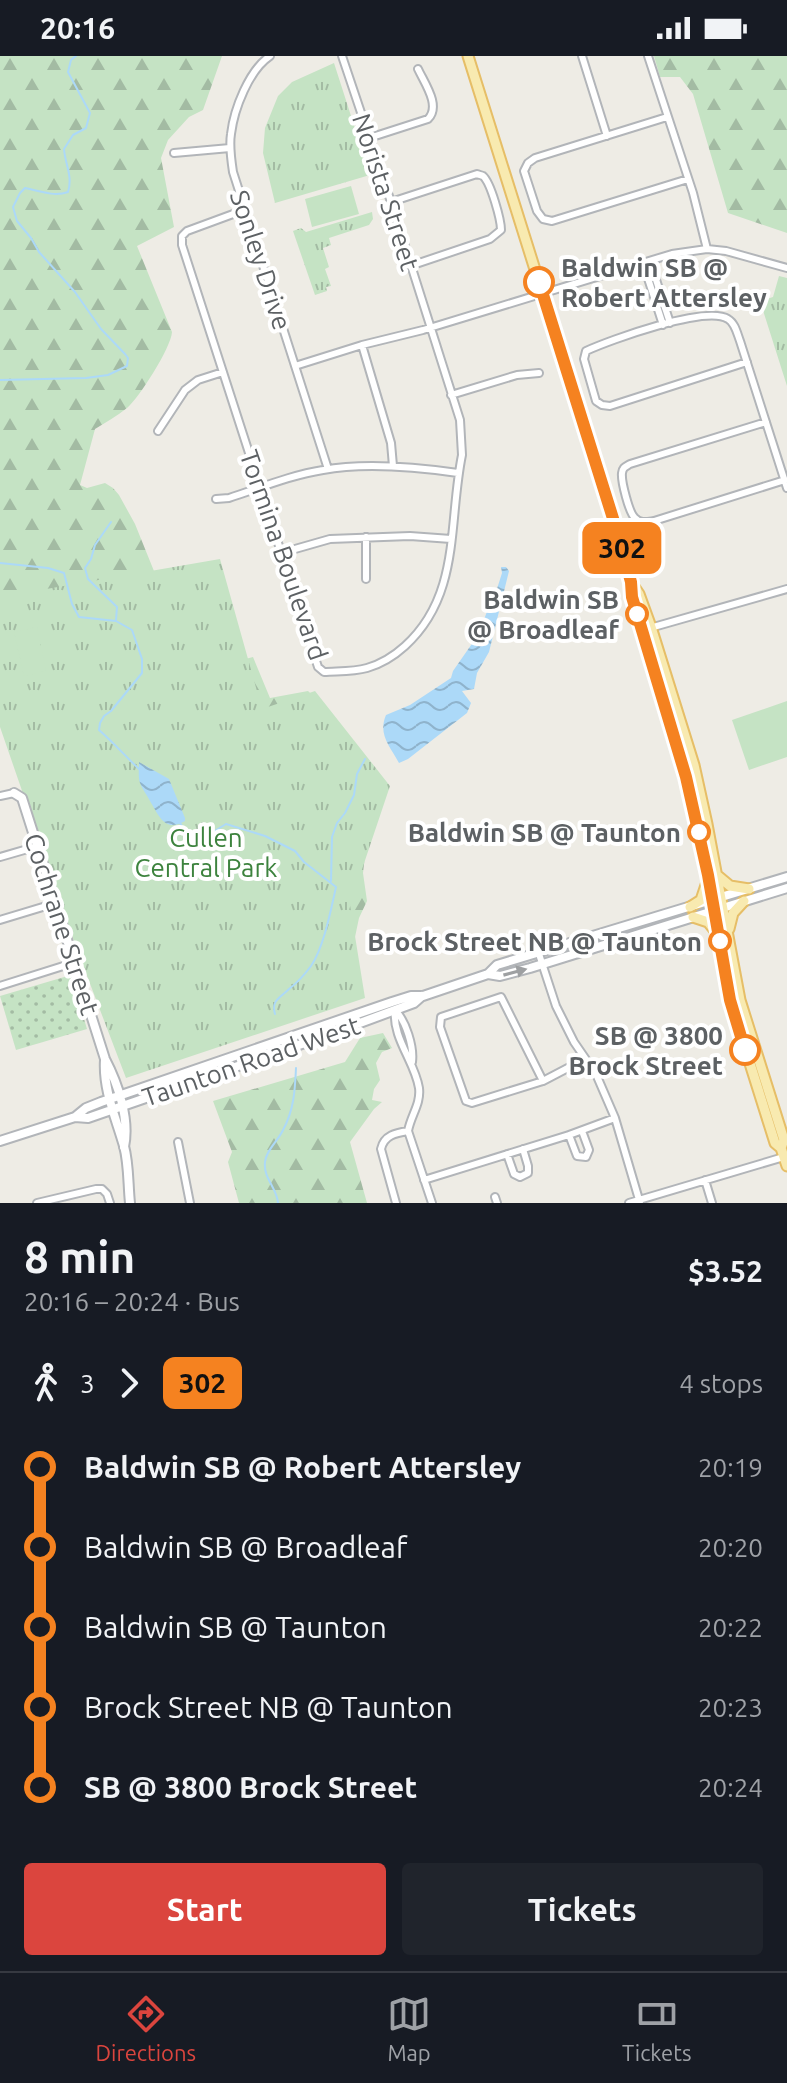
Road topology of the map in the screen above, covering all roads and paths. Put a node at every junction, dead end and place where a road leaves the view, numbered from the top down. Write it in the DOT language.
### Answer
graph roads {
  1 [pos="270,56"];
  2 [pos="342,56"];
  3 [pos="468,56"];
  4 [pos="582,56"];
  5 [pos="648,56"];
  6 [pos="418,69"];
  7 [pos="667,117"];
  8 [pos="607,136"];
  9 [pos="369,138"];
  10 [pos="230,148"];
  11 [pos="174,153"];
  12 [pos="688,179"];
  13 [pos="391,202"];
  14 [pos="244,210"];
  15 [pos="707,249"];
  16 [pos="647,262"];
  17 [pos="410,266"];
  18 [pos="787,268"];
  19 [pos="543,295"];
  20 [pos="666,324"];
  21 [pos="430,328"];
  22 [pos="362,345"];
  23 [pos="747,362"];
  24 [pos="295,366"];
  25 [pos="223,372"];
  26 [pos="539,373"];
  27 [pos="451,395"];
  28 [pos="766,422"];
  29 [pos="158,431"];
  30 [pos="393,466"];
  31 [pos="328,469"];
  32 [pos="458,473"];
  33 [pos="786,484"];
  34 [pos="260,488"];
  35 [pos="216,499"];
  36 [pos="366,537"];
  37 [pos="451,539"];
  38 [pos="281,553"];
  39 [pos="366,579"];
  40 [pos="787,589"];
  41 [pos="647,629"];
  42 [pos="14,793"];
  43 [pos="0,796"];
  44 [pos="38,846"];
  45 [pos="0,857"];
  46 [pos="712,874"];
  47 [pos="787,877"];
  48 [pos="787,888"];
  49 [pos="749,889"];
  50 [pos="744,901"];
  51 [pos="56,903"];
  52 [pos="717,904"];
  53 [pos="692,912"];
  54 [pos="0,920"];
  55 [pos="718,934"];
  56 [pos="730,952"];
  57 [pos="539,954"];
  58 [pos="76,962"];
  59 [pos="542,964"];
  60 [pos="488,974"];
  61 [pos="0,986"];
  62 [pos="423,996"];
  63 [pos="395,1010"];
  64 [pos="585,1059"];
  65 [pos="543,1081"];
  66 [pos="114,1097"];
  67 [pos="117,1108"];
  68 [pos="75,1117"];
  69 [pos="615,1118"];
  70 [pos="408,1131"];
  71 [pos="582,1131"];
  72 [pos="569,1135"];
  73 [pos="0,1141"];
  74 [pos="178,1142"];
  75 [pos="523,1149"];
  76 [pos="507,1154"];
  77 [pos="785,1157"];
  78 [pos="424,1180"];
  79 [pos="705,1180"];
  80 [pos="640,1202"];
  81 [pos="37,1203"];
  82 [pos="110,1203"];
  83 [pos="130,1203"];
  84 [pos="190,1203"];
  85 [pos="396,1203"];
  86 [pos="432,1203"];
  87 [pos="629,1203"];
  88 [pos="712,1203"];
  1 -- 10 [label="street, Sonley Drive"];
  2 -- 9 [label="street, Norista Street"];
  3 -- 19 [label="main road"];
  4 -- 8 [label="street"];
  5 -- 7 [label="street"];
  6 -- 9 [label="street"];
  7 -- 8 [label="street"];
  7 -- 12 [label="street"];
  8 -- 12 [label="street"];
  9 -- 13 [label="street, Norista Street"];
  10 -- 11 [label="street"];
  10 -- 14 [label="street, Sonley Drive"];
  12 -- 15 [label="street"];
  13 -- 17 [label="street, Norista Street"];
  13 -- 17 [label="street"];
  14 -- 24 [label="street, Sonley Drive"];
  14 -- 25 [label="street, Tormina Boulevard"];
  15 -- 16 [label="street"];
  15 -- 18 [label="street"];
  16 -- 19 [label="street"];
  16 -- 20 [label="street"];
  17 -- 21 [label="street, Norista Street"];
  19 -- 21 [label="street"];
  19 -- 41 [label="main road"];
  20 -- 23 [label="street"];
  20 -- 23 [label="street"];
  21 -- 22 [label="street"];
  21 -- 27 [label="street, Tormina Boulevard"];
  22 -- 24 [label="street"];
  22 -- 30 [label="street"];
  23 -- 28 [label="street"];
  24 -- 31 [label="street, Sonley Drive"];
  25 -- 29 [label="street"];
  25 -- 34 [label="street, Tormina Boulevard"];
  26 -- 27 [label="street"];
  27 -- 32 [label="street, Tormina Boulevard"];
  28 -- 33 [label="street"];
  28 -- 33 [label="street"];
  30 -- 31 [label="street"];
  30 -- 32 [label="street"];
  31 -- 34 [label="street"];
  32 -- 37 [label="street, Tormina Boulevard"];
  34 -- 35 [label="street"];
  34 -- 38 [label="street, Tormina Boulevard"];
  36 -- 37 [label="street"];
  36 -- 38 [label="street"];
  36 -- 39 [label="street"];
  37 -- 38 [label="street, Tormina Boulevard"];
  40 -- 41 [label="street"];
  41 -- 46 [label="main road"];
  42 -- 43 [label="street"];
  42 -- 44 [label="main road, Cochrane Street"];
  44 -- 45 [label="street"];
  44 -- 51 [label="main road, Cochrane Street"];
  46 -- 49 [label="main road"];
  46 -- 52 [label="main road"];
  46 -- 53 [label="main road"];
  47 -- 49 [label="main road"];
  48 -- 50 [label="main road"];
  49 -- 52 [label="main road"];
  50 -- 52 [label="main road"];
  50 -- 56 [label="main road"];
  51 -- 54 [label="street"];
  51 -- 58 [label="main road, Cochrane Street"];
  52 -- 53 [label="main road, Taunton Road West"];
  52 -- 55 [label="main road"];
  52 -- 56 [label="main road"];
  53 -- 55 [label="main road"];
  53 -- 57 [label="main road, Taunton Road West"];
  53 -- 59 [label="main road, Taunton Road West"];
  55 -- 77 [label="main road"];
  56 -- 77 [label="main road"];
  57 -- 59 [label="street"];
  57 -- 60 [label="main road, Taunton Road West"];
  58 -- 61 [label="street"];
  58 -- 66 [label="main road, Cochrane Street"];
  60 -- 59 [label="main road, Taunton Road West, one-way"];
  59 -- 64 [label="street"];
  60 -- 62 [label="main road, Taunton Road West"];
  62 -- 63 [label="main road, Taunton Road West"];
  62 -- 66 [label="main road, Taunton Road West"];
  63 -- 67 [label="main road, Taunton Road West"];
  63 -- 70 [label="street"];
  64 -- 65 [label="street"];
  64 -- 69 [label="street"];
  65 -- 65 [label="street"];
  66 -- 67 [label="main road, Cochrane Street"];
  66 -- 68 [label="main road, Taunton Road West"];
  67 -- 68 [label="main road, Taunton Road West"];
  67 -- 83 [label="main road, Cochrane Street"];
  68 -- 73 [label="main road, Taunton Road West"];
  69 -- 71 [label="street"];
  69 -- 80 [label="street"];
  70 -- 78 [label="street"];
  70 -- 85 [label="street"];
  71 -- 72 [label="street"];
  71 -- 72 [label="street"];
  72 -- 75 [label="street"];
  74 -- 84 [label="street"];
  75 -- 76 [label="street"];
  75 -- 76 [label="street"];
  76 -- 78 [label="street"];
  77 -- 79 [label="street"];
  78 -- 86 [label="street"];
  79 -- 80 [label="street"];
  79 -- 88 [label="street"];
  80 -- 87 [label="street"];
  81 -- 82 [label="street"];
}
